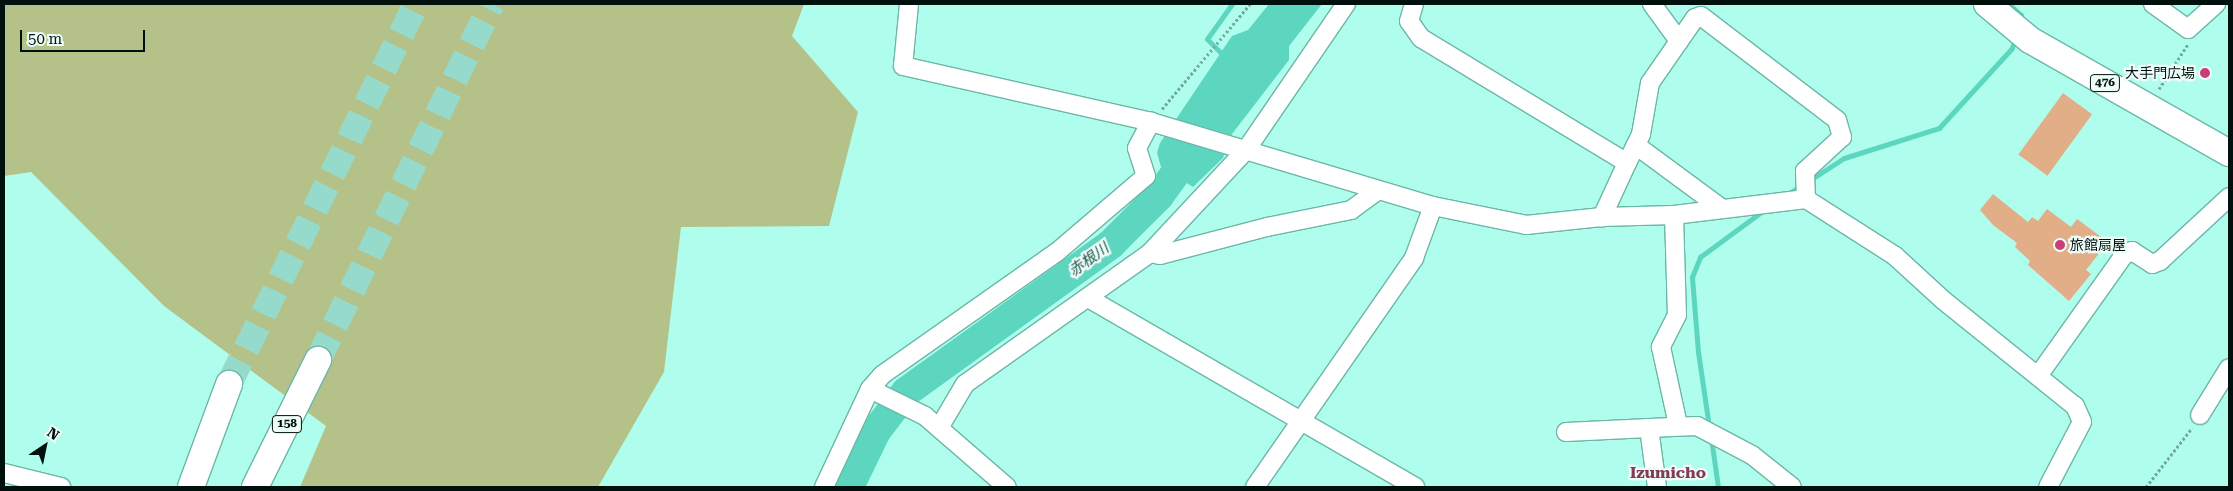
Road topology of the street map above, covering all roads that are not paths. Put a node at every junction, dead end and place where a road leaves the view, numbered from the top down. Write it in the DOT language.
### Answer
graph roads {
  1 [pos="909,4"];
  2 [pos="1346,4"];
  3 [pos="1414,4"];
  4 [pos="1652,4"];
  5 [pos="1987,4"];
  6 [pos="2154,4"];
  7 [pos="2216,4"];
  8 [pos="1679,41"];
  9 [pos="1157,124"];
  10 [pos="1637,146"];
  11 [pos="1239,148"];
  12 [pos="2229,154"];
  13 [pos="1627,163"];
  14 [pos="1379,190"];
  15 [pos="2229,197"];
  16 [pos="1806,199"];
  17 [pos="1432,206"];
  18 [pos="1722,208"];
  19 [pos="1674,215"];
  20 [pos="1602,217"];
  21 [pos="1150,253"];
  22 [pos="1088,298"];
  23 [pos="318,360"];
  24 [pos="2229,368"];
  25 [pos="2038,376"];
  26 [pos="229,384"];
  27 [pos="875,391"];
  28 [pos="2200,415"];
  29 [pos="1301,420"];
  30 [pos="1678,425"];
  31 [pos="939,428"];
  32 [pos="1649,428"];
  33 [pos="1566,432"];
  34 [pos="4,473"];
  35 [pos="61,487"];
  36 [pos="191,487"];
  37 [pos="255,487"];
  38 [pos="824,487"];
  39 [pos="1007,487"];
  40 [pos="1255,487"];
  41 [pos="1415,487"];
  42 [pos="1657,487"];
  43 [pos="1792,487"];
  44 [pos="2048,487"];
  1 -- 9 [label="street"];
  2 -- 11 [label="street"];
  3 -- 13 [label="street"];
  4 -- 8 [label="street"];
  5 -- 12 [label="highway, 476"];
  6 -- 7 [label="street"];
  8 -- 10 [label="street"];
  8 -- 16 [label="street"];
  9 -- 11 [label="street"];
  9 -- 27 [label="street"];
  10 -- 13 [label="street"];
  10 -- 18 [label="street"];
  11 -- 14 [label="street"];
  11 -- 21 [label="street"];
  13 -- 20 [label="street"];
  14 -- 17 [label="street"];
  14 -- 21 [label="street"];
  15 -- 25 [label="street"];
  16 -- 18 [label="street"];
  16 -- 25 [label="street"];
  17 -- 20 [label="street"];
  17 -- 29 [label="street"];
  18 -- 19 [label="street"];
  19 -- 20 [label="street"];
  19 -- 30 [label="street"];
  21 -- 22 [label="street"];
  22 -- 29 [label="street"];
  22 -- 31 [label="street"];
  23 -- 37 [label="highway, 158"];
  24 -- 28 [label="street"];
  25 -- 44 [label="street"];
  26 -- 36 [label="highway"];
  27 -- 31 [label="street"];
  27 -- 38 [label="street"];
  29 -- 40 [label="street"];
  29 -- 41 [label="street"];
  30 -- 32 [label="street"];
  30 -- 43 [label="street"];
  31 -- 39 [label="street"];
  32 -- 33 [label="street"];
  32 -- 42 [label="street"];
  34 -- 35 [label="street"];
}
